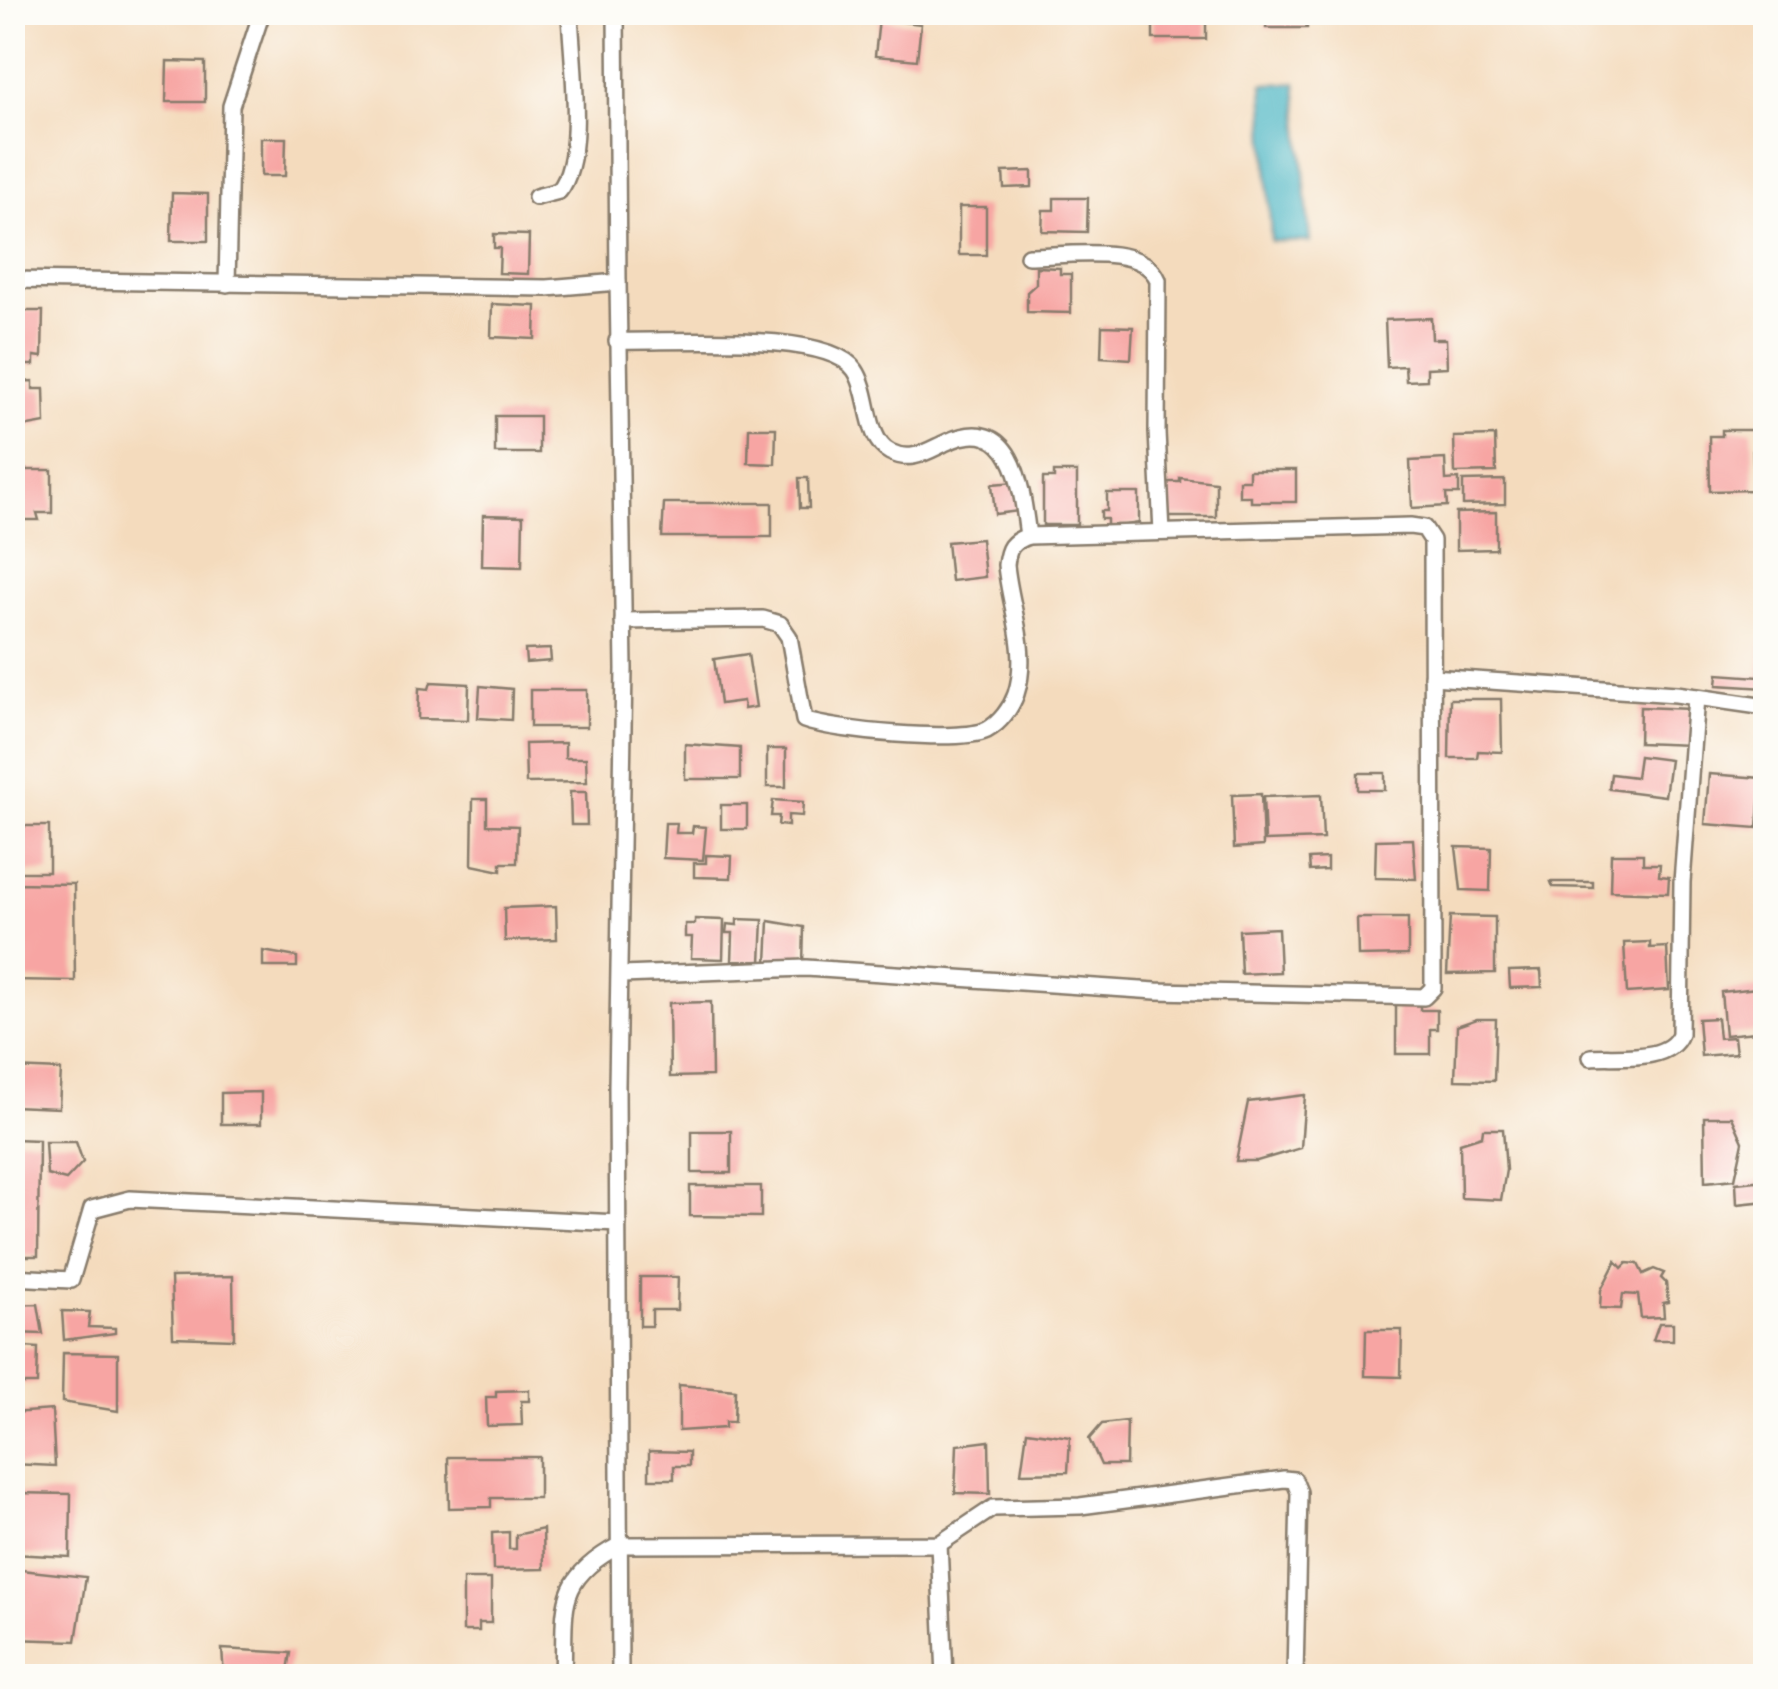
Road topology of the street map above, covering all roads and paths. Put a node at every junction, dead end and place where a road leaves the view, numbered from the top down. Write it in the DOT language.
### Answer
graph roads {
  1 [pos="262,12"];
  2 [pos="570,12"];
  3 [pos="616,12"];
  4 [pos="536,197"];
  5 [pos="1028,256"];
  6 [pos="12,280"];
  7 [pos="618,282"];
  8 [pos="228,284"];
  9 [pos="617,341"];
  10 [pos="1162,532"];
  11 [pos="1028,536"];
  12 [pos="622,621"];
  13 [pos="1432,677"];
  14 [pos="1696,697"];
  15 [pos="1766,708"];
  16 [pos="622,975"];
  17 [pos="1591,1057"];
  18 [pos="618,1223"];
  19 [pos="12,1277"];
  20 [pos="940,1544"];
  21 [pos="620,1545"];
  22 [pos="563,1676"];
  23 [pos="620,1676"];
  24 [pos="945,1676"];
  25 [pos="1295,1676"];
  1 -- 8 [label="street"];
  2 -- 4 [label="street"];
  3 -- 7 [label="street"];
  5 -- 10 [label="street"];
  6 -- 8 [label="street"];
  7 -- 8 [label="street"];
  7 -- 9 [label="street"];
  9 -- 11 [label="street"];
  9 -- 12 [label="street"];
  10 -- 11 [label="street"];
  10 -- 13 [label="street"];
  11 -- 12 [label="street"];
  12 -- 16 [label="street"];
  13 -- 14 [label="street"];
  13 -- 16 [label="street"];
  14 -- 15 [label="street"];
  14 -- 17 [label="street"];
  16 -- 18 [label="street"];
  18 -- 19 [label="street"];
  18 -- 21 [label="street"];
  20 -- 21 [label="street"];
  20 -- 24 [label="street"];
  20 -- 25 [label="street"];
  21 -- 22 [label="street"];
  21 -- 23 [label="street"];
}
